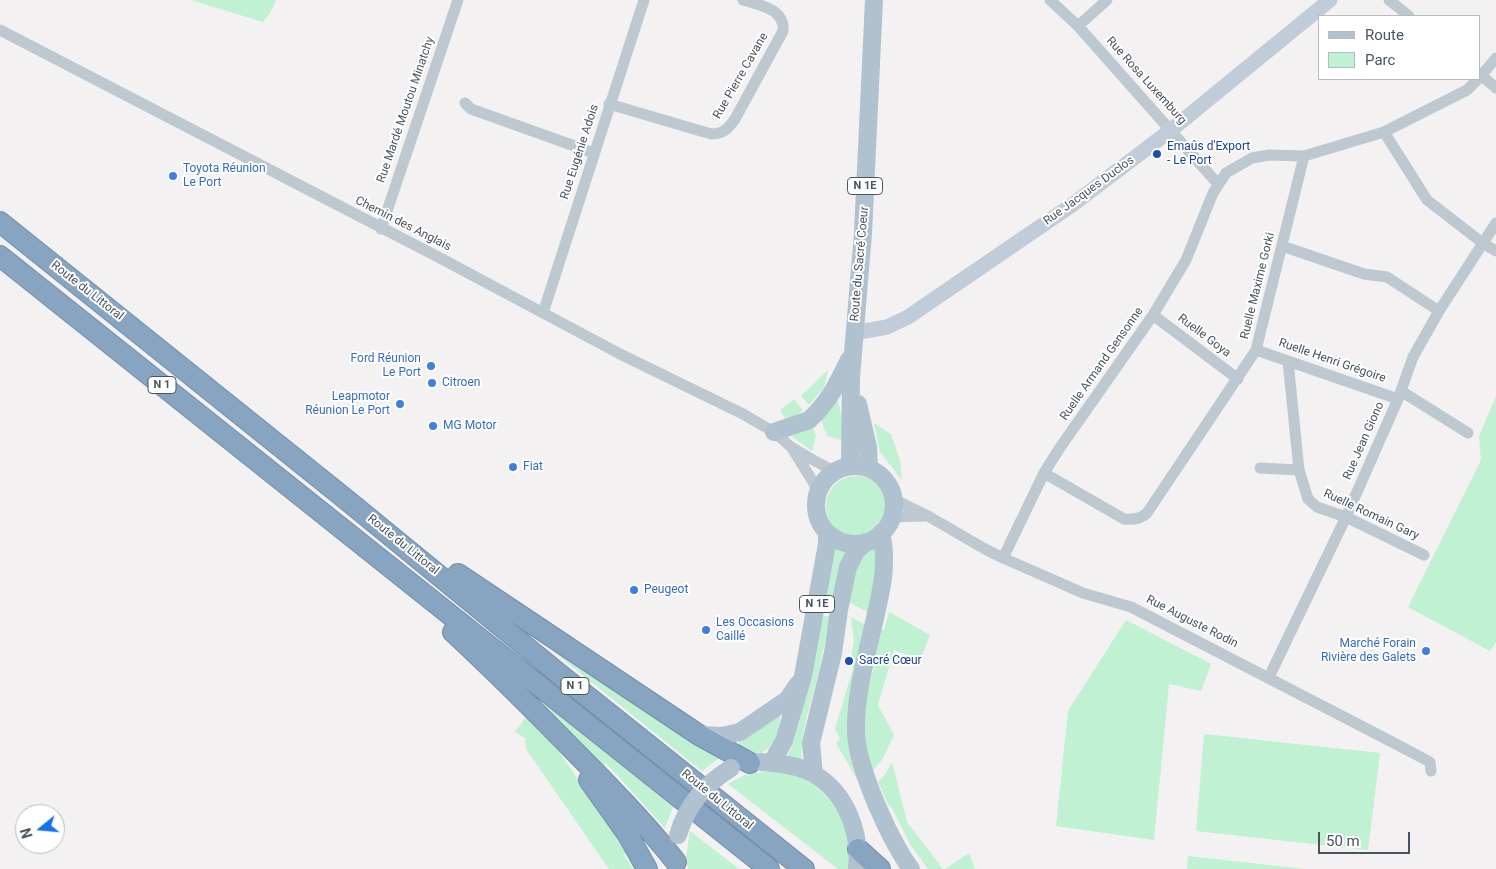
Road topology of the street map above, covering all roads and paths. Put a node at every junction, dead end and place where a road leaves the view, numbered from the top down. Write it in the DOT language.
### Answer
graph roads {
  1 [pos="458,0"];
  2 [pos="644,0"];
  3 [pos="743,0"];
  4 [pos="874,0"];
  5 [pos="1050,0"];
  6 [pos="1107,0"];
  7 [pos="1330,0"];
  8 [pos="1389,0"];
  9 [pos="1408,15"];
  10 [pos="1078,26"];
  11 [pos="0,30"];
  12 [pos="1496,58"];
  13 [pos="1481,75"];
  14 [pos="1481,77"];
  15 [pos="1476,80"];
  16 [pos="1496,88"];
  17 [pos="465,103"];
  18 [pos="609,104"];
  19 [pos="1171,130"];
  20 [pos="1384,132"];
  21 [pos="594,153"];
  22 [pos="1304,156"];
  23 [pos="1218,184"];
  24 [pos="0,222"];
  25 [pos="1496,223"];
  26 [pos="381,229"];
  27 [pos="1484,244"];
  28 [pos="1282,246"];
  29 [pos="1496,251"];
  30 [pos="0,256"];
  31 [pos="1439,311"];
  32 [pos="543,313"];
  33 [pos="1154,316"];
  34 [pos="854,333"];
  35 [pos="1256,350"];
  36 [pos="852,353"];
  37 [pos="1288,361"];
  38 [pos="851,377"];
  39 [pos="1238,379"];
  40 [pos="1399,395"];
  41 [pos="774,432"];
  42 [pos="1468,433"];
  43 [pos="791,447"];
  44 [pos="842,468"];
  45 [pos="869,468"];
  46 [pos="1260,468"];
  47 [pos="1299,470"];
  48 [pos="1044,473"];
  49 [pos="818,490"];
  50 [pos="893,499"];
  51 [pos="348,501"];
  52 [pos="324,514"];
  53 [pos="928,516"];
  54 [pos="892,517"];
  55 [pos="1346,517"];
  56 [pos="827,533"];
  57 [pos="874,538"];
  58 [pos="1424,555"];
  59 [pos="1003,558"];
  60 [pos="803,676"];
  61 [pos="1269,677"];
  62 [pos="555,731"];
  63 [pos="699,735"];
  64 [pos="772,762"];
  65 [pos="741,766"];
  66 [pos="1431,771"];
  67 [pos="814,774"];
  68 [pos="857,862"];
  69 [pos="677,866"];
  70 [pos="647,869"];
  71 [pos="769,869"];
  72 [pos="804,869"];
  73 [pos="880,869"];
  74 [pos="911,869"];
  1 -- 26 [label="street, Rue Mardé Moutou Minatchy"];
  2 -- 18 [label="street, Rue Eugénie Adois"];
  3 -- 18 [label="street, Rue Pierre Cavane"];
  4 -- 34 [label="main road, Route du Sacré Coeur / N 1E"];
  5 -- 10 [label="street, Rue Rosa Luxemburg"];
  6 -- 10 [label="street"];
  7 -- 19 [label="street, Rue Jacques Duclos"];
  8 -- 9 [label="street"];
  10 -- 19 [label="street, Rue Rosa Luxemburg"];
  11 -- 26 [label="street, Chemin des Anglais"];
  12 -- 13 [label="street"];
  14 -- 16 [label="street"];
  15 -- 20 [label="street"];
  17 -- 21 [label="street"];
  18 -- 21 [label="street, Rue Eugénie Adois"];
  19 -- 23 [label="street, Rue Rosa Luxemburg"];
  19 -- 34 [label="street, Rue Jacques Duclos"];
  20 -- 22 [label="street"];
  20 -- 27 [label="street"];
  21 -- 32 [label="street, Rue Eugénie Adois"];
  22 -- 23 [label="street"];
  22 -- 28 [label="street, Ruelle Maxime Gorki"];
  23 -- 33 [label="street, Ruelle Armand Gensonne"];
  24 -- 51 [label="highway, Route du Littoral / N 1"];
  25 -- 27 [label="street, Rue Jean Giono"];
  26 -- 32 [label="street, Chemin des Anglais"];
  27 -- 29 [label="street"];
  27 -- 31 [label="street, Rue Jean Giono"];
  28 -- 31 [label="street"];
  28 -- 35 [label="street, Ruelle Maxime Gorki"];
  30 -- 52 [label="highway, Route du Littoral / N 1"];
  31 -- 40 [label="street, Rue Jean Giono"];
  32 -- 41 [label="street, Chemin des Anglais"];
  33 -- 39 [label="street, Ruelle Goya"];
  33 -- 48 [label="street, Ruelle Armand Gensonne"];
  34 -- 36 [label="main road, Route du Sacré Coeur / N 1E"];
  35 -- 37 [label="street, Ruelle Henri Grégoire"];
  35 -- 39 [label="street, Ruelle Maxime Gorki"];
  36 -- 38 [label="main road, Route du Sacré Coeur / N 1E"];
  36 -- 41 [label="main road"];
  37 -- 40 [label="street, Ruelle Henri Grégoire"];
  37 -- 47 [label="street, Ruelle Romain Gary"];
  38 -- 44 [label="main road, Route du Sacré Coeur / N 1E"];
  38 -- 45 [label="main road, Route du Sacré Coeur / N 1E"];
  39 -- 48 [label="street, Ruelle Maxime Gorki"];
  40 -- 42 [label="street, Ruelle Henri Grégoire"];
  40 -- 55 [label="street, Rue Jean Giono"];
  41 -- 43 [label="street, Chemin des Anglais"];
  43 -- 44 [label="street, Chemin des Anglais"];
  43 -- 49 [label="street, Chemin des Anglais"];
  44 -- 45 [label="main road"];
  44 -- 49 [label="main road"];
  45 -- 50 [label="main road"];
  46 -- 47 [label="street"];
  47 -- 55 [label="street, Ruelle Romain Gary"];
  48 -- 59 [label="street, Ruelle Armand Gensonne"];
  49 -- 56 [label="main road"];
  50 -- 53 [label="street, Rue Auguste Rodin"];
  50 -- 54 [label="main road"];
  51 -- 63 [label="highway"];
  51 -- 72 [label="highway, Route du Littoral / N 1"];
  52 -- 62 [label="highway"];
  52 -- 71 [label="highway, Route du Littoral / N 1"];
  53 -- 54 [label="street"];
  53 -- 59 [label="street, Rue Auguste Rodin"];
  54 -- 57 [label="main road"];
  55 -- 58 [label="street, Ruelle Romain Gary"];
  55 -- 61 [label="street, Rue Jean Giono"];
  56 -- 57 [label="main road"];
  56 -- 60 [label="main road, N 1E"];
  57 -- 67 [label="main road, N 1E"];
  57 -- 74 [label="main road"];
  59 -- 61 [label="street, Rue Auguste Rodin"];
  60 -- 63 [label="main road"];
  60 -- 64 [label="main road, N 1E"];
  61 -- 66 [label="street, Rue Auguste Rodin"];
  62 -- 69 [label="highway"];
  62 -- 70 [label="highway"];
  63 -- 65 [label="highway"];
  64 -- 65 [label="main road"];
  64 -- 67 [label="main road"];
  65 -- 69 [label="main road, bridge"];
  67 -- 68 [label="main road"];
  68 -- 73 [label="highway"];
}
